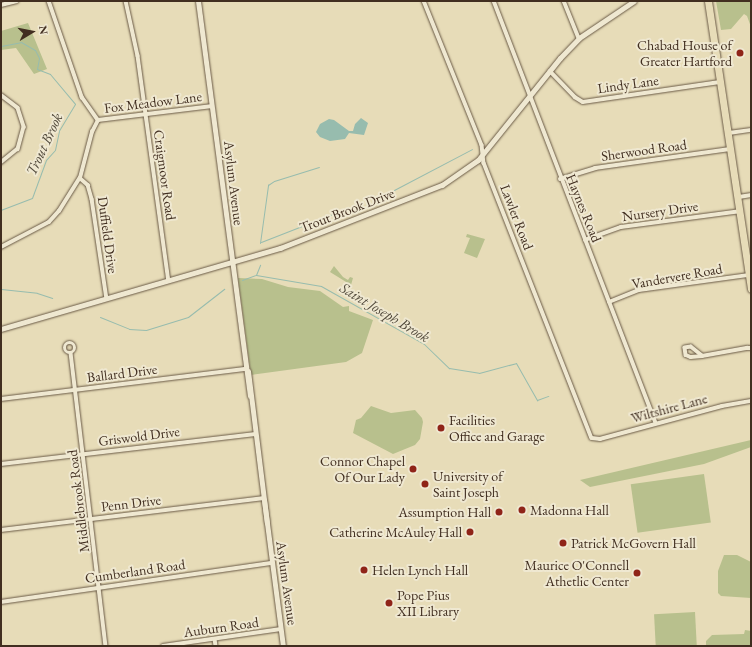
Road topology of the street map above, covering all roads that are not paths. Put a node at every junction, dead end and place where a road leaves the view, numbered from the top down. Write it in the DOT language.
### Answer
graph roads {
  1 [pos="17,1"];
  2 [pos="49,1"];
  3 [pos="126,1"];
  4 [pos="198,1"];
  5 [pos="424,1"];
  6 [pos="494,1"];
  7 [pos="564,1"];
  8 [pos="634,1"];
  9 [pos="708,1"];
  10 [pos="1,5"];
  11 [pos="579,38"];
  12 [pos="550,70"];
  13 [pos="722,81"];
  14 [pos="1,95"];
  15 [pos="530,96"];
  16 [pos="212,106"];
  17 [pos="146,115"];
  18 [pos="98,120"];
  19 [pos="751,130"];
  20 [pos="729,133"];
  21 [pos="732,149"];
  22 [pos="483,154"];
  23 [pos="1,163"];
  24 [pos="80,178"];
  25 [pos="560,179"];
  26 [pos="751,195"];
  27 [pos="739,197"];
  28 [pos="740,211"];
  29 [pos="585,240"];
  30 [pos="1,247"];
  31 [pos="749,262"];
  32 [pos="232,263"];
  33 [pos="749,274"];
  34 [pos="169,281"];
  35 [pos="751,289"];
  36 [pos="107,299"];
  37 [pos="609,302"];
  38 [pos="1,329"];
  39 [pos="751,348"];
  40 [pos="71,353"];
  41 [pos="702,356"];
  42 [pos="246,369"];
  43 [pos="76,390"];
  44 [pos="1,399"];
  45 [pos="751,401"];
  46 [pos="656,423"];
  47 [pos="255,434"];
  48 [pos="594,439"];
  49 [pos="84,454"];
  50 [pos="1,464"];
  51 [pos="264,499"];
  52 [pos="91,519"];
  53 [pos="1,530"];
  54 [pos="272,563"];
  55 [pos="100,588"];
  56 [pos="1,602"];
  57 [pos="281,629"];
  58 [pos="215,639"];
  59 [pos="106,646"];
  60 [pos="163,646"];
  61 [pos="216,646"];
  62 [pos="283,646"];
  1 -- 10 [label="street"];
  2 -- 18 [label="street"];
  3 -- 17 [label="street, Craigmoor Road"];
  4 -- 16 [label="main road, Asylum Avenue"];
  5 -- 22 [label="street, Lawler Road"];
  6 -- 15 [label="street, Haynes Road"];
  7 -- 11 [label="street"];
  8 -- 11 [label="main road, Trout Brook Drive"];
  9 -- 13 [label="highway"];
  11 -- 12 [label="main road, Trout Brook Drive"];
  12 -- 13 [label="street, Lindy Lane"];
  12 -- 15 [label="main road, Trout Brook Drive"];
  13 -- 20 [label="highway"];
  14 -- 23 [label="street"];
  15 -- 22 [label="main road, Trout Brook Drive"];
  15 -- 25 [label="street, Haynes Road"];
  16 -- 17 [label="street, Fox Meadow Lane"];
  16 -- 32 [label="main road, Asylum Avenue"];
  17 -- 18 [label="street, Fox Meadow Lane"];
  17 -- 34 [label="street, Craigmoor Road"];
  18 -- 24 [label="street, Fox Meadow Lane"];
  19 -- 20 [label="street"];
  20 -- 21 [label="highway"];
  21 -- 25 [label="street, Sherwood Road"];
  21 -- 27 [label="highway"];
  22 -- 32 [label="main road, Trout Brook Drive"];
  22 -- 48 [label="street, Lawler Road"];
  24 -- 30 [label="street, Fox Meadow Lane"];
  24 -- 36 [label="street, Duffield Drive"];
  25 -- 29 [label="street, Haynes Road"];
  26 -- 27 [label="street"];
  27 -- 28 [label="highway"];
  28 -- 29 [label="street, Nursery Drive"];
  28 -- 31 [label="highway"];
  29 -- 37 [label="street, Haynes Road"];
  31 -- 33 [label="highway"];
  32 -- 34 [label="main road, Trout Brook Drive"];
  32 -- 42 [label="main road, Asylum Avenue"];
  33 -- 35 [label="highway"];
  33 -- 37 [label="street, Vandervere Road"];
  34 -- 36 [label="main road, Trout Brook Drive"];
  36 -- 38 [label="main road, Trout Brook Drive"];
  37 -- 46 [label="street, Haynes Road"];
  39 -- 41 [label="street"];
  40 -- 43 [label="street, Middlebrook Road"];
  41 -- 41 [label="street"];
  42 -- 43 [label="street, Ballard Drive"];
  42 -- 47 [label="main road, Asylum Avenue"];
  43 -- 44 [label="street, Ballard Drive"];
  43 -- 49 [label="street, Middlebrook Road"];
  45 -- 46 [label="street, Wiltshire Lane"];
  46 -- 48 [label="street, Wiltshire Lane"];
  47 -- 49 [label="street, Griswold Drive"];
  47 -- 51 [label="main road, Asylum Avenue"];
  49 -- 50 [label="street, Griswold Drive"];
  49 -- 52 [label="street, Middlebrook Road"];
  51 -- 52 [label="street, Penn Drive"];
  51 -- 54 [label="main road, Asylum Avenue"];
  52 -- 53 [label="street, Penn Drive"];
  52 -- 55 [label="street, Middlebrook Road"];
  54 -- 55 [label="street, Cumberland Road"];
  54 -- 57 [label="main road, Asylum Avenue"];
  55 -- 56 [label="street, Cumberland Road"];
  55 -- 59 [label="street, Middlebrook Road"];
  57 -- 58 [label="street, Auburn Road"];
  57 -- 62 [label="main road, Asylum Avenue"];
  58 -- 60 [label="street, Auburn Road"];
  58 -- 61 [label="street"];
}
